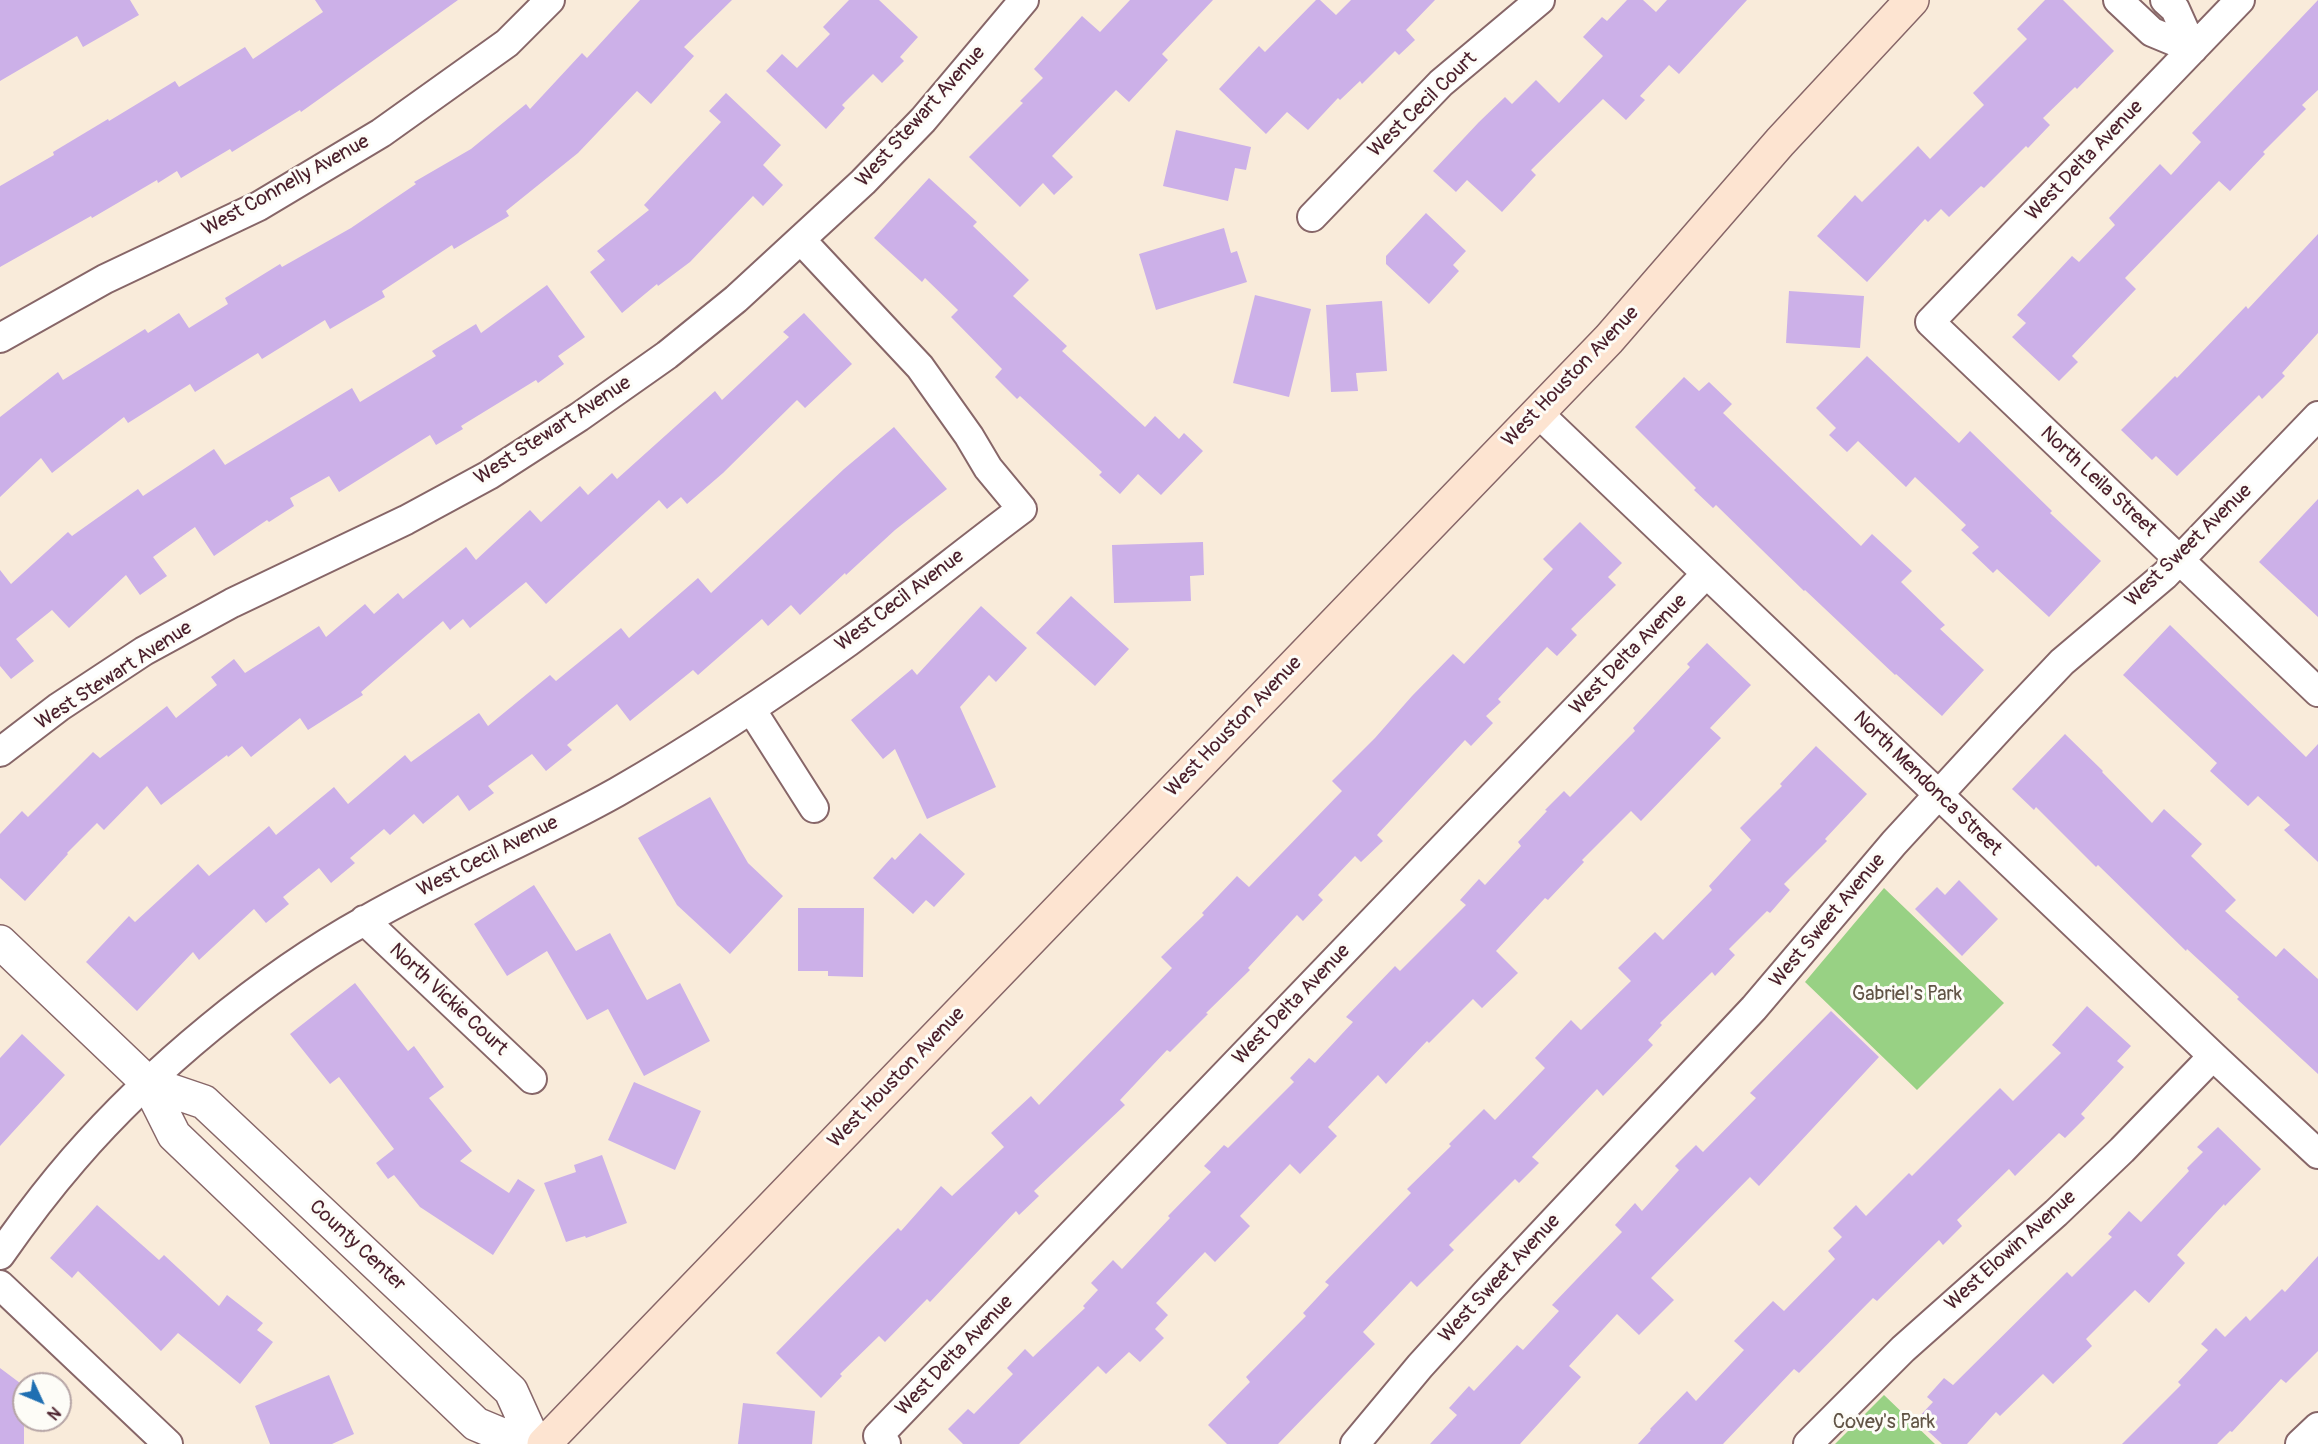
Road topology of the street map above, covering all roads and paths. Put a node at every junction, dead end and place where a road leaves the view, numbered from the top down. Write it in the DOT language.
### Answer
graph roads {
  1 [pos="550,0"];
  2 [pos="1024,0"];
  3 [pos="1540,0"];
  4 [pos="1912,0"];
  5 [pos="2118,0"];
  6 [pos="2165,0"];
  7 [pos="2240,0"];
  8 [pos="2193,48"];
  9 [pos="1312,217"];
  10 [pos="801,240"];
  11 [pos="1930,322"];
  12 [pos="0,338"];
  13 [pos="1537,412"];
  14 [pos="2318,416"];
  15 [pos="2180,559"];
  16 [pos="1706,574"];
  17 [pos="2318,692"];
  18 [pos="751,710"];
  19 [pos="0,752"];
  20 [pos="1939,795"];
  21 [pos="814,808"];
  22 [pos="364,921"];
  23 [pos="0,942"];
  24 [pos="2213,1056"];
  25 [pos="532,1079"];
  26 [pos="148,1083"];
  27 [pos="2318,1154"];
  28 [pos="0,1255"];
  29 [pos="0,1285"];
  30 [pos="2318,1427"];
  31 [pos="882,1440"];
  32 [pos="168,1444"];
  33 [pos="524,1444"];
  34 [pos="536,1444"];
  35 [pos="544,1444"];
  36 [pos="1355,1444"];
  37 [pos="1808,1444"];
  38 [pos="2300,1444"];
  1 -- 12 [label="street, West Connelly Avenue"];
  2 -- 10 [label="street, West Stewart Avenue"];
  3 -- 9 [label="street, West Cecil Court"];
  4 -- 13 [label="main road, West Houston Avenue"];
  5 -- 8 [label="street"];
  6 -- 8 [label="street"];
  7 -- 8 [label="street, West Delta Avenue"];
  8 -- 11 [label="street, West Delta Avenue"];
  10 -- 18 [label="street, West Cecil Avenue"];
  10 -- 19 [label="street, West Stewart Avenue"];
  11 -- 15 [label="street, North Leila Street"];
  13 -- 16 [label="street, North Mendonca Street"];
  13 -- 35 [label="main road, West Houston Avenue"];
  14 -- 15 [label="street, West Sweet Avenue"];
  15 -- 17 [label="street, North Leila Street"];
  15 -- 20 [label="street, West Sweet Avenue"];
  16 -- 20 [label="street, North Mendonca Street"];
  16 -- 31 [label="street, West Delta Avenue"];
  18 -- 21 [label="street"];
  18 -- 22 [label="street, West Cecil Avenue"];
  20 -- 24 [label="street, North Mendonca Street"];
  20 -- 36 [label="street, West Sweet Avenue"];
  22 -- 25 [label="street, North Vickie Court"];
  22 -- 26 [label="street, West Cecil Avenue"];
  23 -- 26 [label="street, County Center"];
  24 -- 27 [label="street, North Mendonca Street"];
  24 -- 37 [label="street, West Elowin Avenue"];
  26 -- 28 [label="street, West Cecil Avenue"];
  26 -- 33 [label="street, County Center"];
  26 -- 34 [label="street, County Center"];
  29 -- 32 [label="street"];
  30 -- 38 [label="street"];
}
